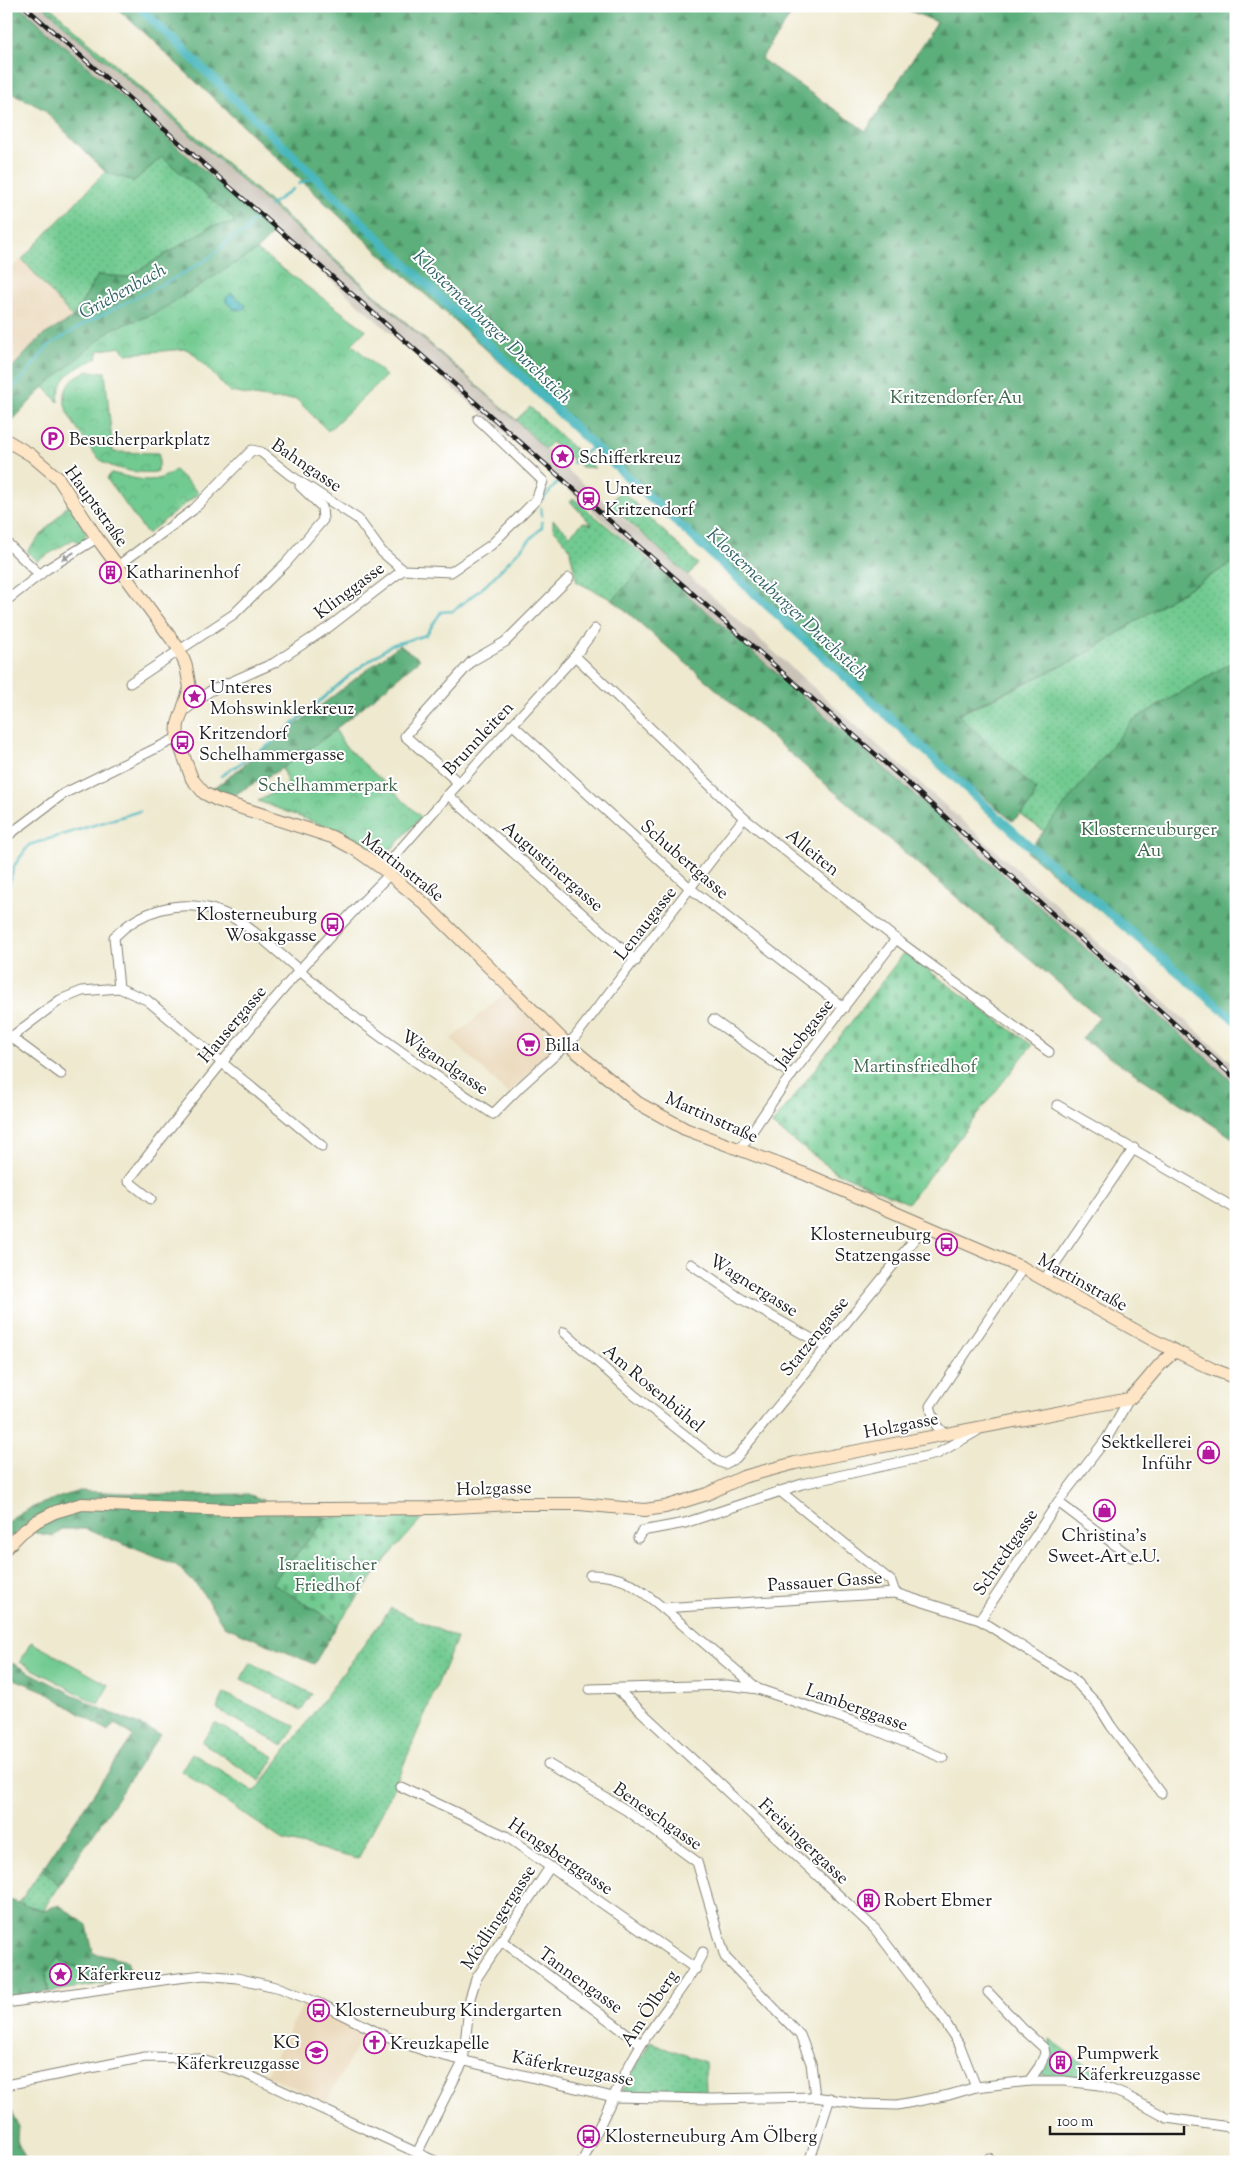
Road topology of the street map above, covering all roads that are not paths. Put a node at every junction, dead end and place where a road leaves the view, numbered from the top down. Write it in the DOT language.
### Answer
graph roads {
  1 [pos="478,419"];
  2 [pos="6,440"];
  3 [pos="290,475"];
  4 [pos="97,538"];
  5 [pos="6,542"];
  6 [pos="119,565"];
  7 [pos="403,570"];
  8 [pos="40,575"];
  9 [pos="570,578"];
  10 [pos="6,601"];
  11 [pos="595,629"];
  12 [pos="179,649"];
  13 [pos="575,656"];
  14 [pos="130,683"];
  15 [pos="184,711"];
  16 [pos="512,724"];
  17 [pos="177,738"];
  18 [pos="459,783"];
  19 [pos="448,795"];
  20 [pos="744,818"];
  21 [pos="6,837"];
  22 [pos="386,872"];
  23 [pos="691,890"];
  24 [pos="896,939"];
  25 [pos="636,961"];
  26 [pos="300,970"];
  27 [pos="119,988"];
  28 [pos="844,1008"];
  29 [pos="713,1020"];
  30 [pos="9,1039"];
  31 [pos="567,1044"];
  32 [pos="1049,1052"];
  33 [pos="222,1060"];
  34 [pos="61,1074"];
  35 [pos="792,1075"];
  36 [pos="1057,1105"];
  37 [pos="322,1146"];
  38 [pos="1134,1148"];
  39 [pos="740,1149"];
  40 [pos="151,1199"];
  41 [pos="1236,1209"];
  42 [pos="926,1225"];
  43 [pos="691,1264"];
  44 [pos="1023,1268"];
  45 [pos="1044,1280"];
  46 [pos="564,1332"];
  47 [pos="826,1347"];
  48 [pos="1175,1352"];
  49 [pos="1236,1378"];
  50 [pos="1129,1399"];
  51 [pos="985,1426"];
  52 [pos="944,1434"];
  53 [pos="725,1464"];
  54 [pos="780,1491"];
  55 [pos="1058,1502"];
  56 [pos="638,1538"];
  57 [pos="6,1548"];
  58 [pos="1131,1558"];
  59 [pos="590,1574"];
  60 [pos="895,1593"];
  61 [pos="662,1608"];
  62 [pos="980,1620"];
  63 [pos="590,1689"];
  64 [pos="617,1689"];
  65 [pos="758,1689"];
  66 [pos="943,1758"];
  67 [pos="548,1764"];
  68 [pos="400,1786"];
  69 [pos="1161,1794"];
  70 [pos="550,1867"];
  71 [pos="502,1941"];
  72 [pos="703,1952"];
  73 [pos="696,1969"];
  74 [pos="988,1992"];
  75 [pos="6,2003"];
  76 [pos="641,2044"];
  77 [pos="463,2062"];
  78 [pos="1029,2081"];
  79 [pos="6,2085"];
  80 [pos="976,2087"];
  81 [pos="613,2097"];
  82 [pos="815,2097"];
  83 [pos="830,2098"];
  84 [pos="1236,2128"];
  85 [pos="417,2153"];
  86 [pos="437,2162"];
  87 [pos="582,2162"];
  88 [pos="809,2162"];
  1 -- 7 [label="street, Klinggasse"];
  2 -- 4 [label="main road, Hauptstraße"];
  3 -- 6 [label="street, Bahngasse"];
  3 -- 7 [label="street, Bahngasse"];
  3 -- 12 [label="street"];
  4 -- 6 [label="main road, Hauptstraße"];
  4 -- 8 [label="street, one-way"];
  5 -- 8 [label="street"];
  6 -- 12 [label="main road, Hauptstraße"];
  7 -- 15 [label="street, Klinggasse"];
  8 -- 10 [label="street"];
  9 -- 18 [label="street"];
  11 -- 13 [label="street, Brunnleiten"];
  12 -- 14 [label="street"];
  12 -- 15 [label="main road, Hauptstraße"];
  13 -- 16 [label="street, Brunnleiten"];
  13 -- 20 [label="street, Alleiten"];
  15 -- 17 [label="main road, Hauptstraße"];
  16 -- 18 [label="street, Brunnleiten"];
  16 -- 23 [label="street, Schubertgasse"];
  17 -- 21 [label="street"];
  17 -- 22 [label="main road, Martinstraße"];
  18 -- 19 [label="street, Brunnleiten"];
  19 -- 22 [label="street, Brunnleiten"];
  19 -- 25 [label="street, Augustinergasse"];
  20 -- 23 [label="street, Lenaugasse"];
  20 -- 24 [label="street, Alleiten"];
  22 -- 26 [label="street, Hausergasse"];
  22 -- 31 [label="main road, Martinstraße"];
  23 -- 25 [label="street, Lenaugasse"];
  23 -- 28 [label="street, Schubertgasse"];
  24 -- 28 [label="street, Jakobgasse"];
  24 -- 32 [label="street, Alleiten"];
  25 -- 31 [label="street, Lenaugasse"];
  26 -- 27 [label="street"];
  26 -- 31 [label="street, Wigandgasse"];
  26 -- 33 [label="street, Hausergasse"];
  27 -- 30 [label="street"];
  27 -- 33 [label="street"];
  28 -- 35 [label="street, Jakobgasse"];
  29 -- 35 [label="street"];
  30 -- 34 [label="street"];
  31 -- 39 [label="main road, Martinstraße"];
  33 -- 37 [label="street"];
  33 -- 40 [label="street, Hausergasse"];
  35 -- 39 [label="street, Jakobgasse"];
  36 -- 38 [label="street"];
  38 -- 41 [label="street"];
  38 -- 45 [label="street"];
  39 -- 42 [label="main road, Martinstraße"];
  42 -- 44 [label="main road, Martinstraße"];
  42 -- 47 [label="street, Statzengasse"];
  43 -- 47 [label="street, Wagnergasse"];
  44 -- 45 [label="main road, Martinstraße"];
  44 -- 52 [label="street"];
  45 -- 48 [label="main road, Martinstraße"];
  46 -- 53 [label="street, Am Rosenbühel"];
  47 -- 53 [label="street, Statzengasse"];
  48 -- 49 [label="main road, Martinstraße"];
  48 -- 50 [label="main road"];
  50 -- 51 [label="main road, Holzgasse"];
  50 -- 55 [label="street, Schredtgasse"];
  51 -- 52 [label="main road, Holzgasse"];
  51 -- 54 [label="street, Holzgasse"];
  52 -- 57 [label="main road, Holzgasse"];
  54 -- 56 [label="street, Holzgasse"];
  54 -- 60 [label="street, Passauer Gasse"];
  55 -- 58 [label="street, Schredtgasse"];
  55 -- 62 [label="street, Schredtgasse"];
  59 -- 61 [label="street"];
  60 -- 61 [label="street, Passauer Gasse"];
  60 -- 62 [label="street"];
  61 -- 65 [label="street"];
  62 -- 69 [label="street"];
  63 -- 64 [label="street"];
  64 -- 65 [label="street"];
  64 -- 80 [label="street, Freisingergasse"];
  65 -- 66 [label="street, Lamberggasse"];
  67 -- 82 [label="street, Beneschgasse"];
  68 -- 70 [label="street, Hengsberggasse"];
  70 -- 71 [label="street, Mödlingergasse"];
  70 -- 73 [label="street, Hengsberggasse"];
  71 -- 76 [label="street, Tannengasse"];
  71 -- 77 [label="street, Mödlingergasse"];
  72 -- 73 [label="street, Am Ölberg"];
  73 -- 76 [label="street, Am Ölberg"];
  74 -- 78 [label="street"];
  75 -- 77 [label="street, Käferkreuzgasse"];
  76 -- 81 [label="street, Am Ölberg"];
  77 -- 81 [label="street, Käferkreuzgasse"];
  77 -- 85 [label="street, Mödlingergasse"];
  78 -- 80 [label="street, Käferkreuzgasse"];
  78 -- 84 [label="street, Käferkreuzgasse"];
  79 -- 85 [label="street"];
  80 -- 83 [label="street, Käferkreuzgasse"];
  81 -- 82 [label="street, Käferkreuzgasse"];
  81 -- 87 [label="street, Am Ölberg"];
  82 -- 83 [label="street, Käferkreuzgasse"];
  83 -- 88 [label="street"];
  85 -- 86 [label="street"];
}
